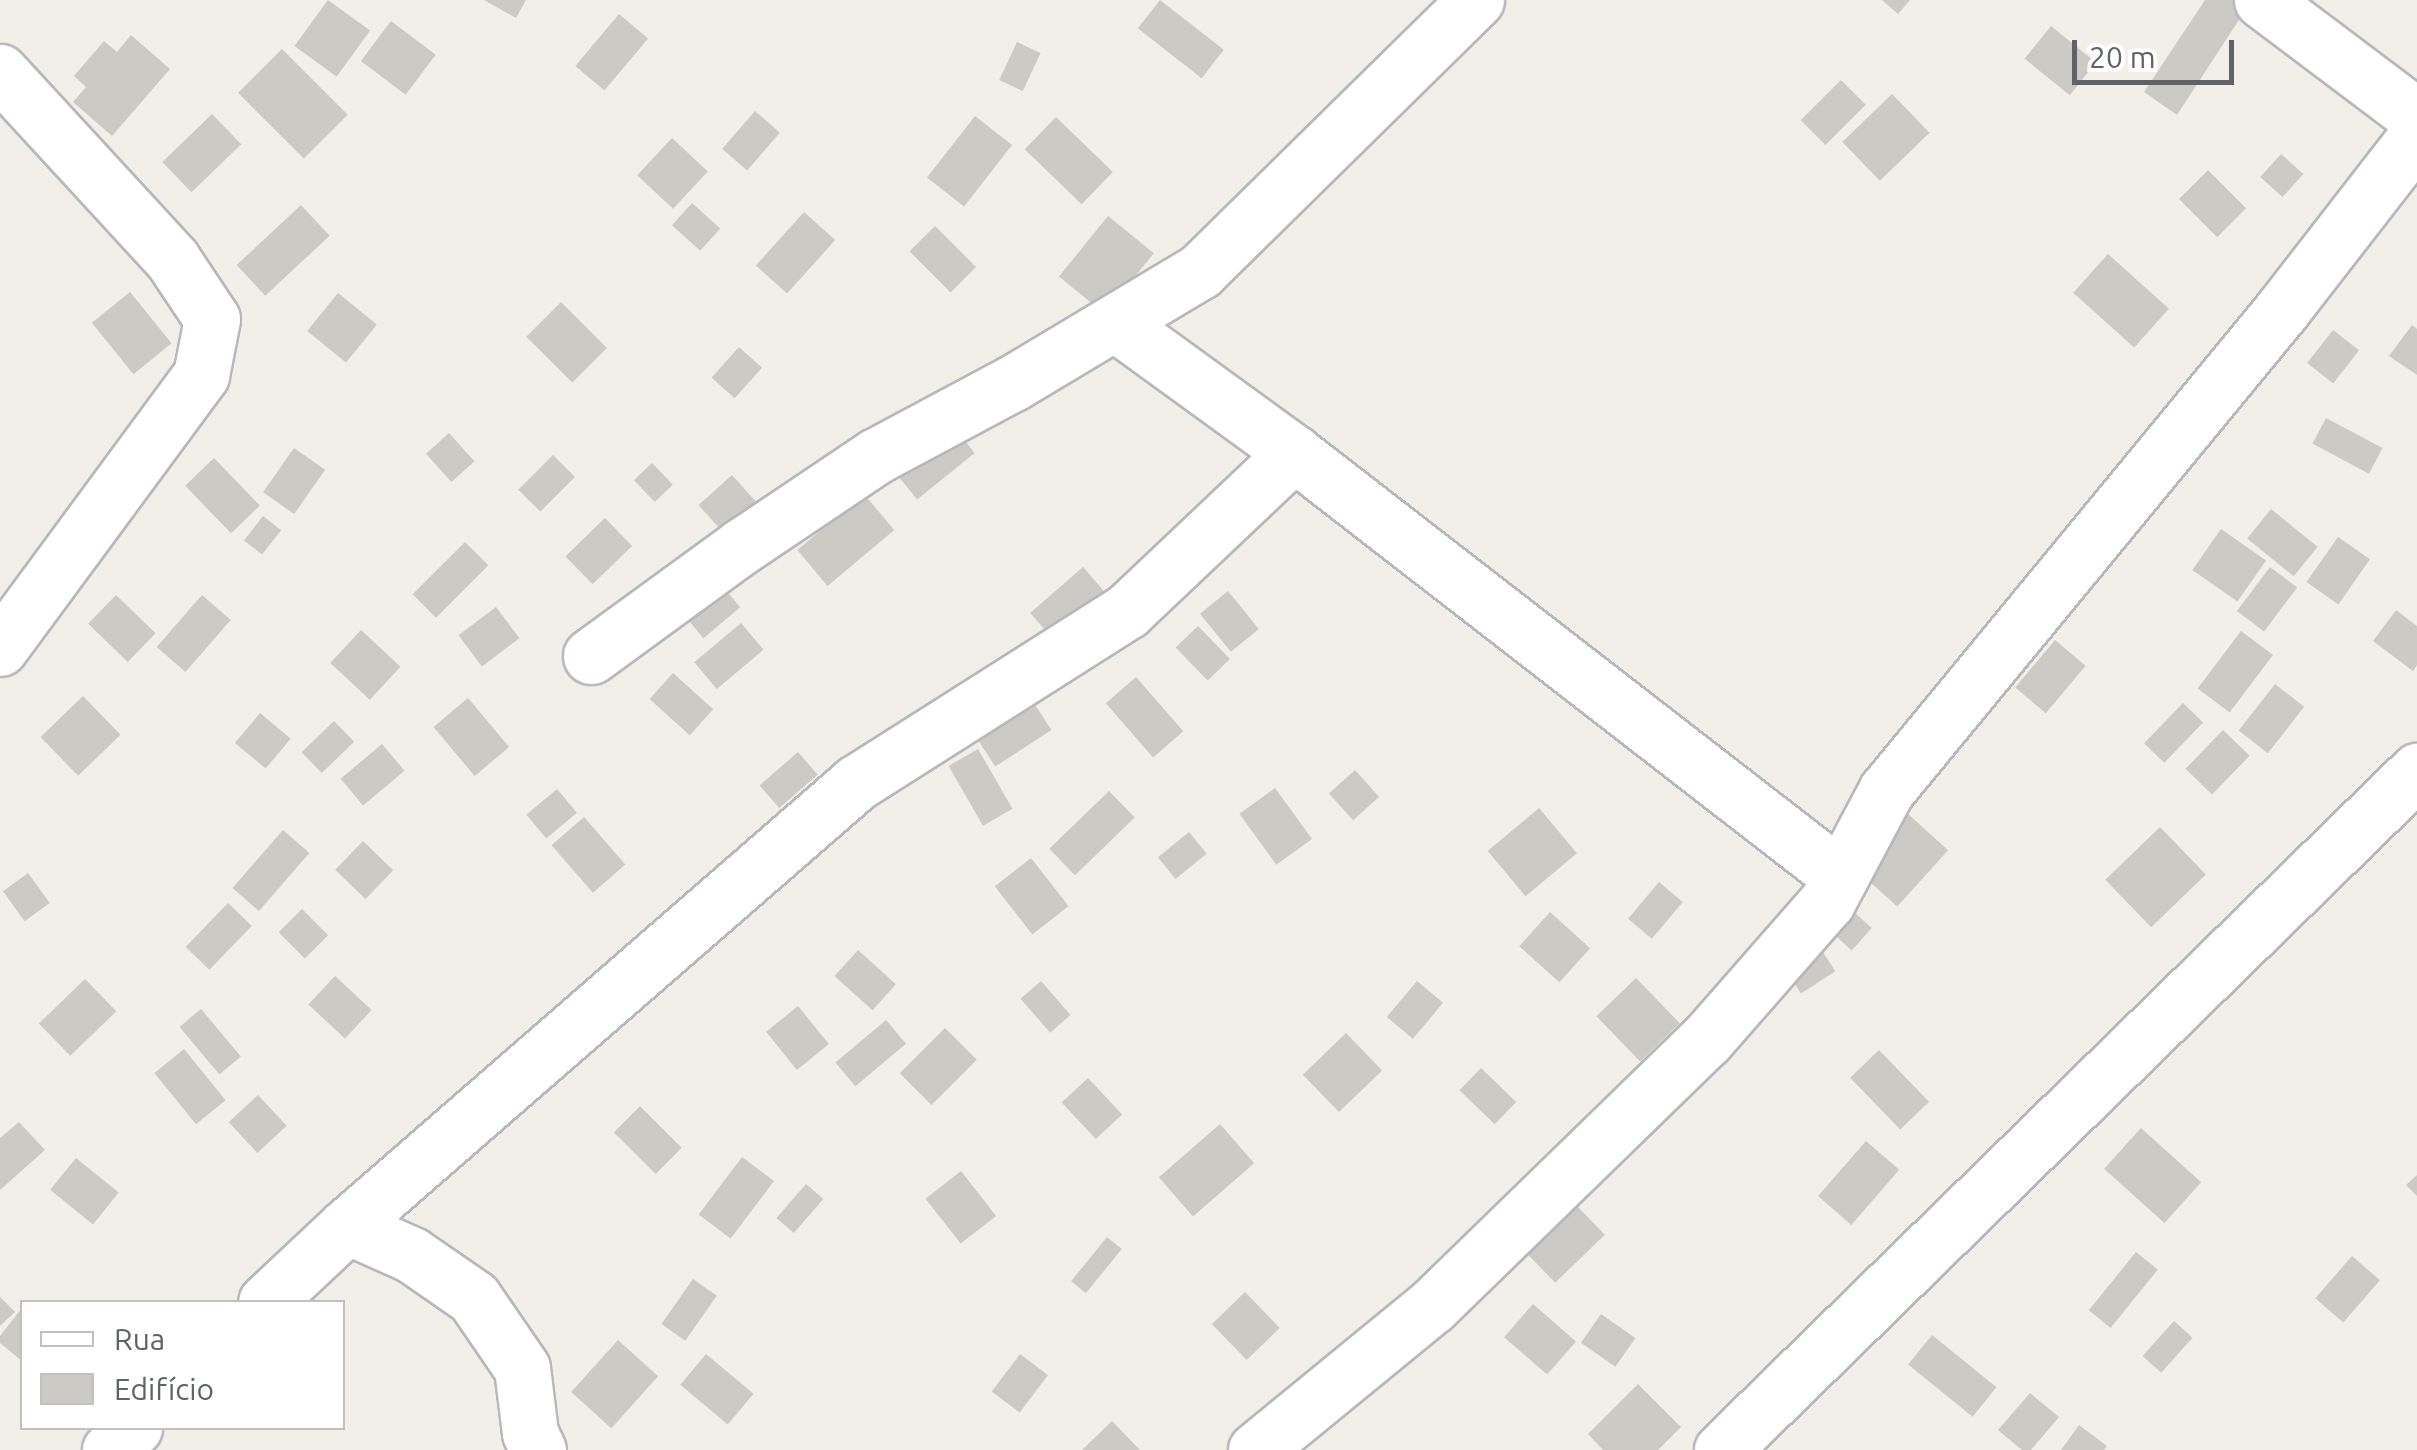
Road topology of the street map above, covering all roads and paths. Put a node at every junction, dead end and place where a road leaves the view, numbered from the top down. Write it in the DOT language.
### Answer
graph roads {
  1 [pos="1476,0"];
  2 [pos="2262,0"];
  3 [pos="0,72"];
  4 [pos="2417,117"];
  5 [pos="2417,136"];
  6 [pos="1115,322"];
  7 [pos="1294,453"];
  8 [pos="0,648"];
  9 [pos="591,656"];
  10 [pos="2417,771"];
  11 [pos="1840,876"];
  12 [pos="347,1226"];
  13 [pos="268,1300"];
  14 [pos="132,1430"];
  15 [pos="110,1450"];
  16 [pos="538,1450"];
  17 [pos="1256,1450"];
  18 [pos="1722,1450"];
  1 -- 6 [label="street"];
  2 -- 4 [label="street"];
  3 -- 8 [label="street"];
  5 -- 11 [label="street"];
  6 -- 7 [label="street"];
  6 -- 9 [label="street"];
  7 -- 11 [label="street"];
  7 -- 12 [label="street"];
  10 -- 18 [label="street"];
  11 -- 17 [label="street"];
  12 -- 13 [label="street"];
  12 -- 16 [label="street"];
  14 -- 15 [label="street"];
}
